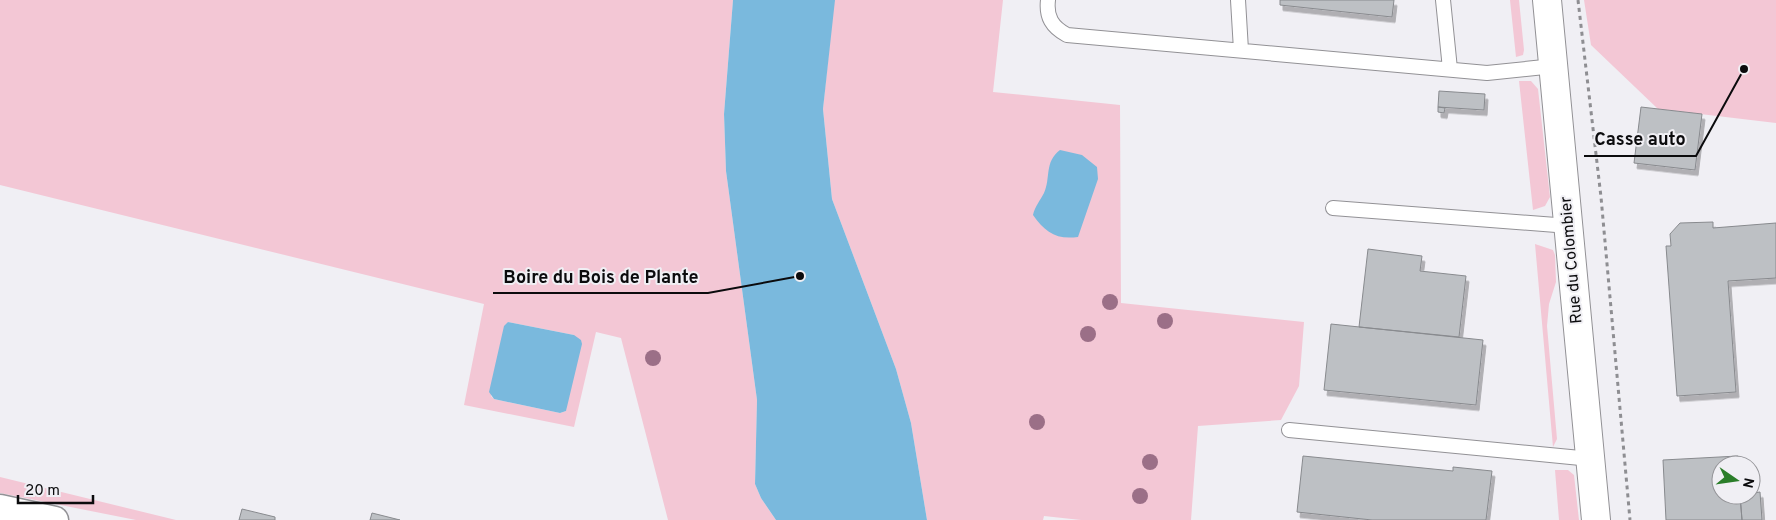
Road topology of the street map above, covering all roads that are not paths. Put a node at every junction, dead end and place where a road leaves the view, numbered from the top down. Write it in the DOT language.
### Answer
graph roads {
  1 [pos="1048,0"];
  2 [pos="1238,0"];
  3 [pos="1443,0"];
  4 [pos="1547,0"];
  5 [pos="1241,50"];
  6 [pos="1554,66"];
  7 [pos="1450,69"];
  8 [pos="1333,208"];
  9 [pos="1569,226"];
  10 [pos="1289,430"];
  11 [pos="1591,460"];
  12 [pos="0,508"];
  13 [pos="55,520"];
  14 [pos="1596,520"];
  1 -- 5 [label="lane"];
  2 -- 5 [label="lane"];
  3 -- 7 [label="lane"];
  4 -- 6 [label="main road, Rue du Colombier"];
  5 -- 7 [label="lane"];
  6 -- 7 [label="lane"];
  6 -- 9 [label="main road, Rue du Colombier"];
  8 -- 9 [label="lane"];
  9 -- 11 [label="main road, Rue du Colombier"];
  10 -- 11 [label="lane"];
  11 -- 14 [label="main road, Rue du Colombier"];
  12 -- 13 [label="street"];
}
